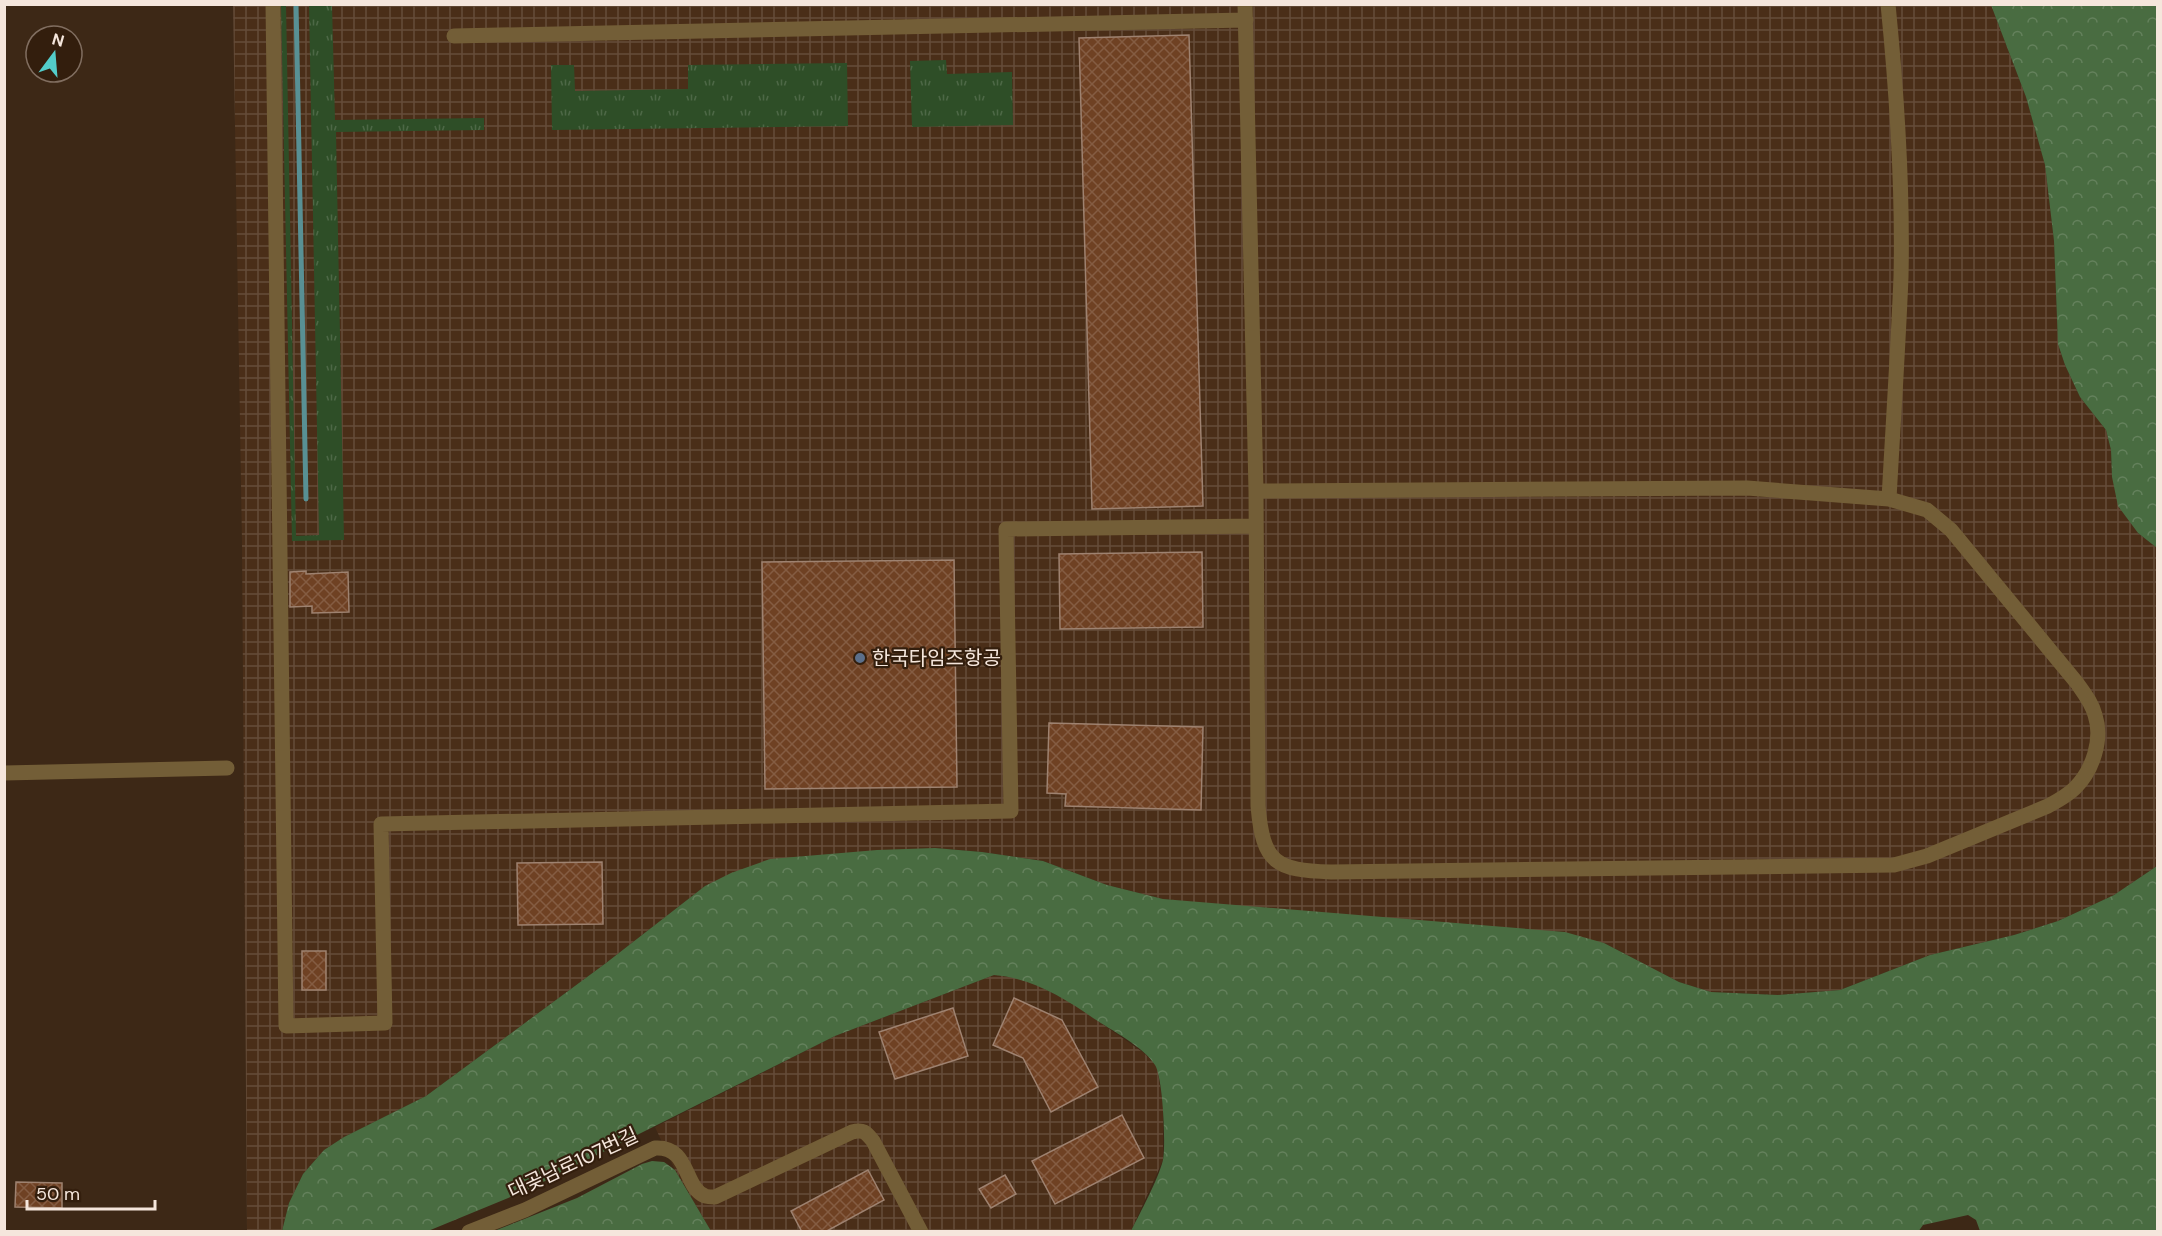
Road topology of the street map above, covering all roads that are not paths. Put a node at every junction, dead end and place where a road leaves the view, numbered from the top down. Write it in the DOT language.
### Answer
graph roads {
  1 [pos="273,4"];
  2 [pos="1245,4"];
  3 [pos="1888,4"];
  4 [pos="1246,20"];
  5 [pos="454,36"];
  6 [pos="1256,491"];
  7 [pos="1888,499"];
  8 [pos="1256,526"];
  9 [pos="227,768"];
  10 [pos="4,773"];
  11 [pos="469,1232"];
  12 [pos="921,1232"];
  1 -- 8 [label="street"];
  2 -- 4 [label="street"];
  3 -- 7 [label="street"];
  4 -- 5 [label="street"];
  4 -- 6 [label="street"];
  6 -- 7 [label="street"];
  6 -- 8 [label="street"];
  7 -- 8 [label="street"];
  9 -- 10 [label="street"];
  11 -- 12 [label="street, 대곶남로107번길"];
}
